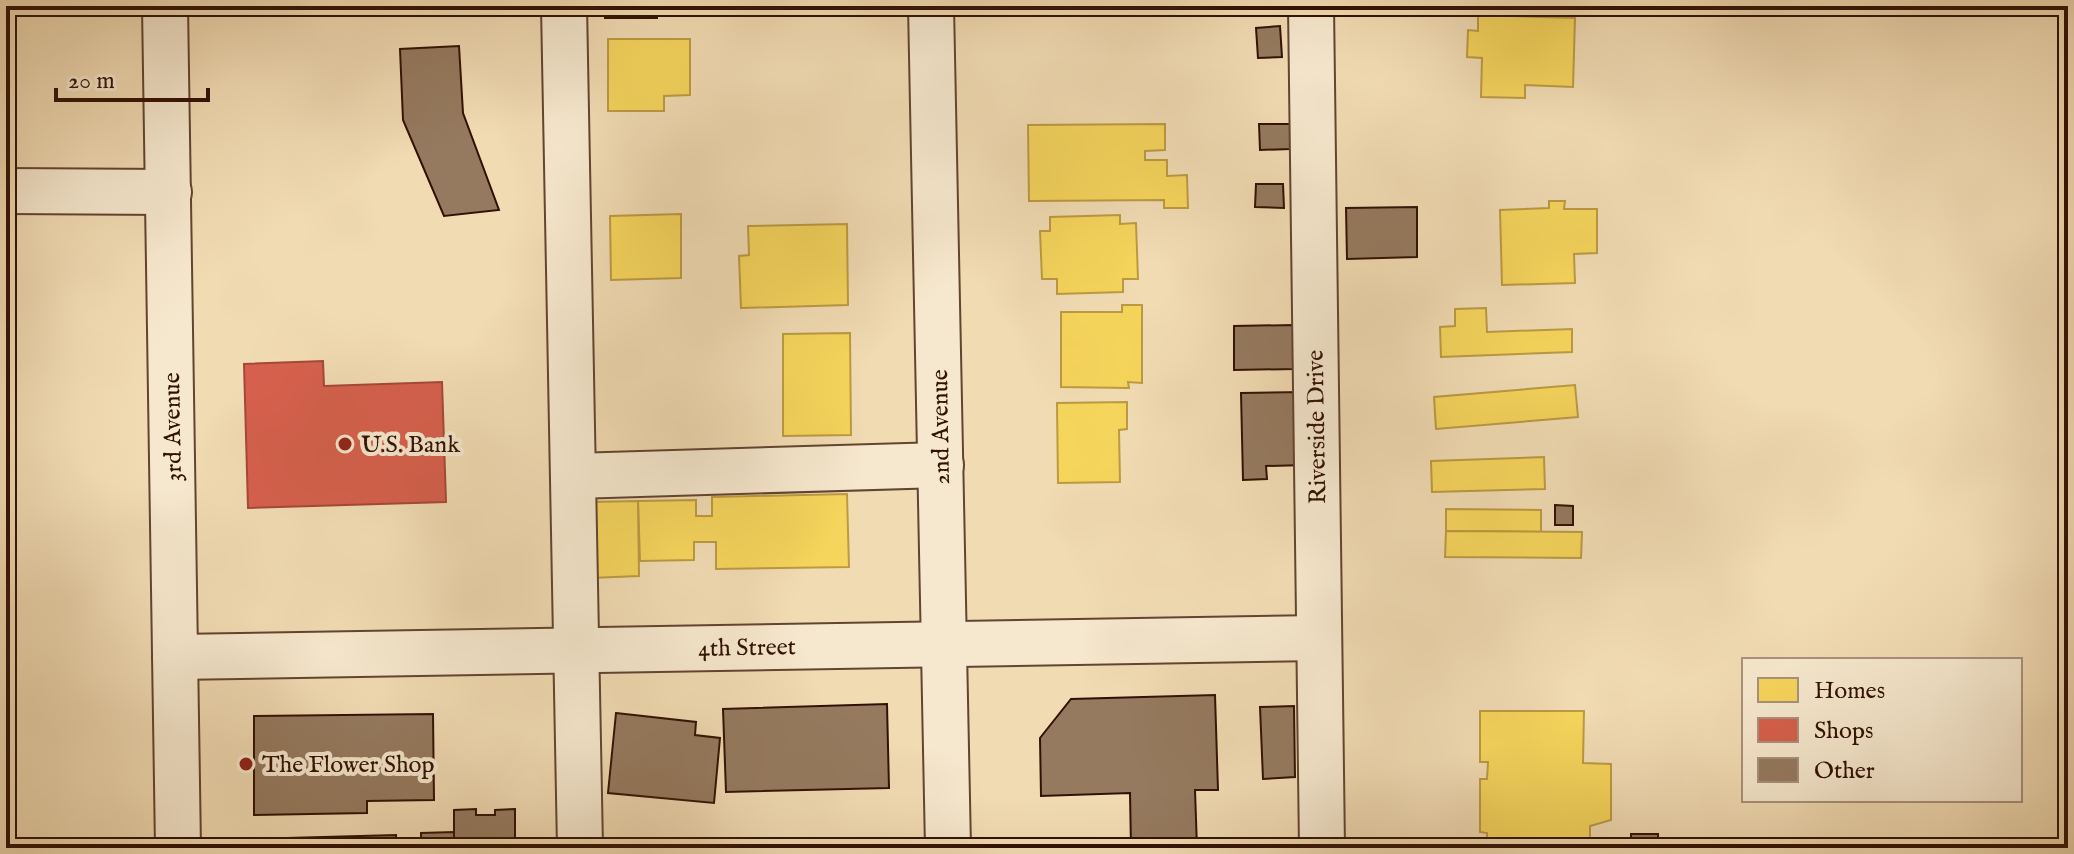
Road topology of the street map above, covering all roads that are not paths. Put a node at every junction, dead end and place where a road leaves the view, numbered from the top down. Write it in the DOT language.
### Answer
graph roads {
  1 [pos="165,6"];
  2 [pos="564,6"];
  3 [pos="931,6"];
  4 [pos="1311,6"];
  5 [pos="6,191"];
  6 [pos="169,192"];
  7 [pos="941,465"];
  8 [pos="574,476"];
  9 [pos="1319,638"];
  10 [pos="944,644"];
  11 [pos="577,650"];
  12 [pos="175,657"];
  13 [pos="178,848"];
  14 [pos="580,848"];
  15 [pos="948,848"];
  16 [pos="1322,848"];
  1 -- 6 [label="street, 3rd Avenue"];
  2 -- 8 [label="street"];
  3 -- 7 [label="street, 2nd Avenue"];
  4 -- 9 [label="street, Riverside Drive"];
  5 -- 6 [label="street"];
  6 -- 12 [label="street, 3rd Avenue"];
  7 -- 8 [label="street"];
  7 -- 10 [label="street, 2nd Avenue"];
  8 -- 11 [label="street"];
  9 -- 10 [label="street, 4th Street"];
  9 -- 16 [label="street, Riverside Drive"];
  10 -- 11 [label="street, 4th Street"];
  10 -- 15 [label="street, 2nd Avenue"];
  11 -- 12 [label="street, 4th Street"];
  11 -- 14 [label="street"];
  12 -- 13 [label="street, 3rd Avenue"];
}
